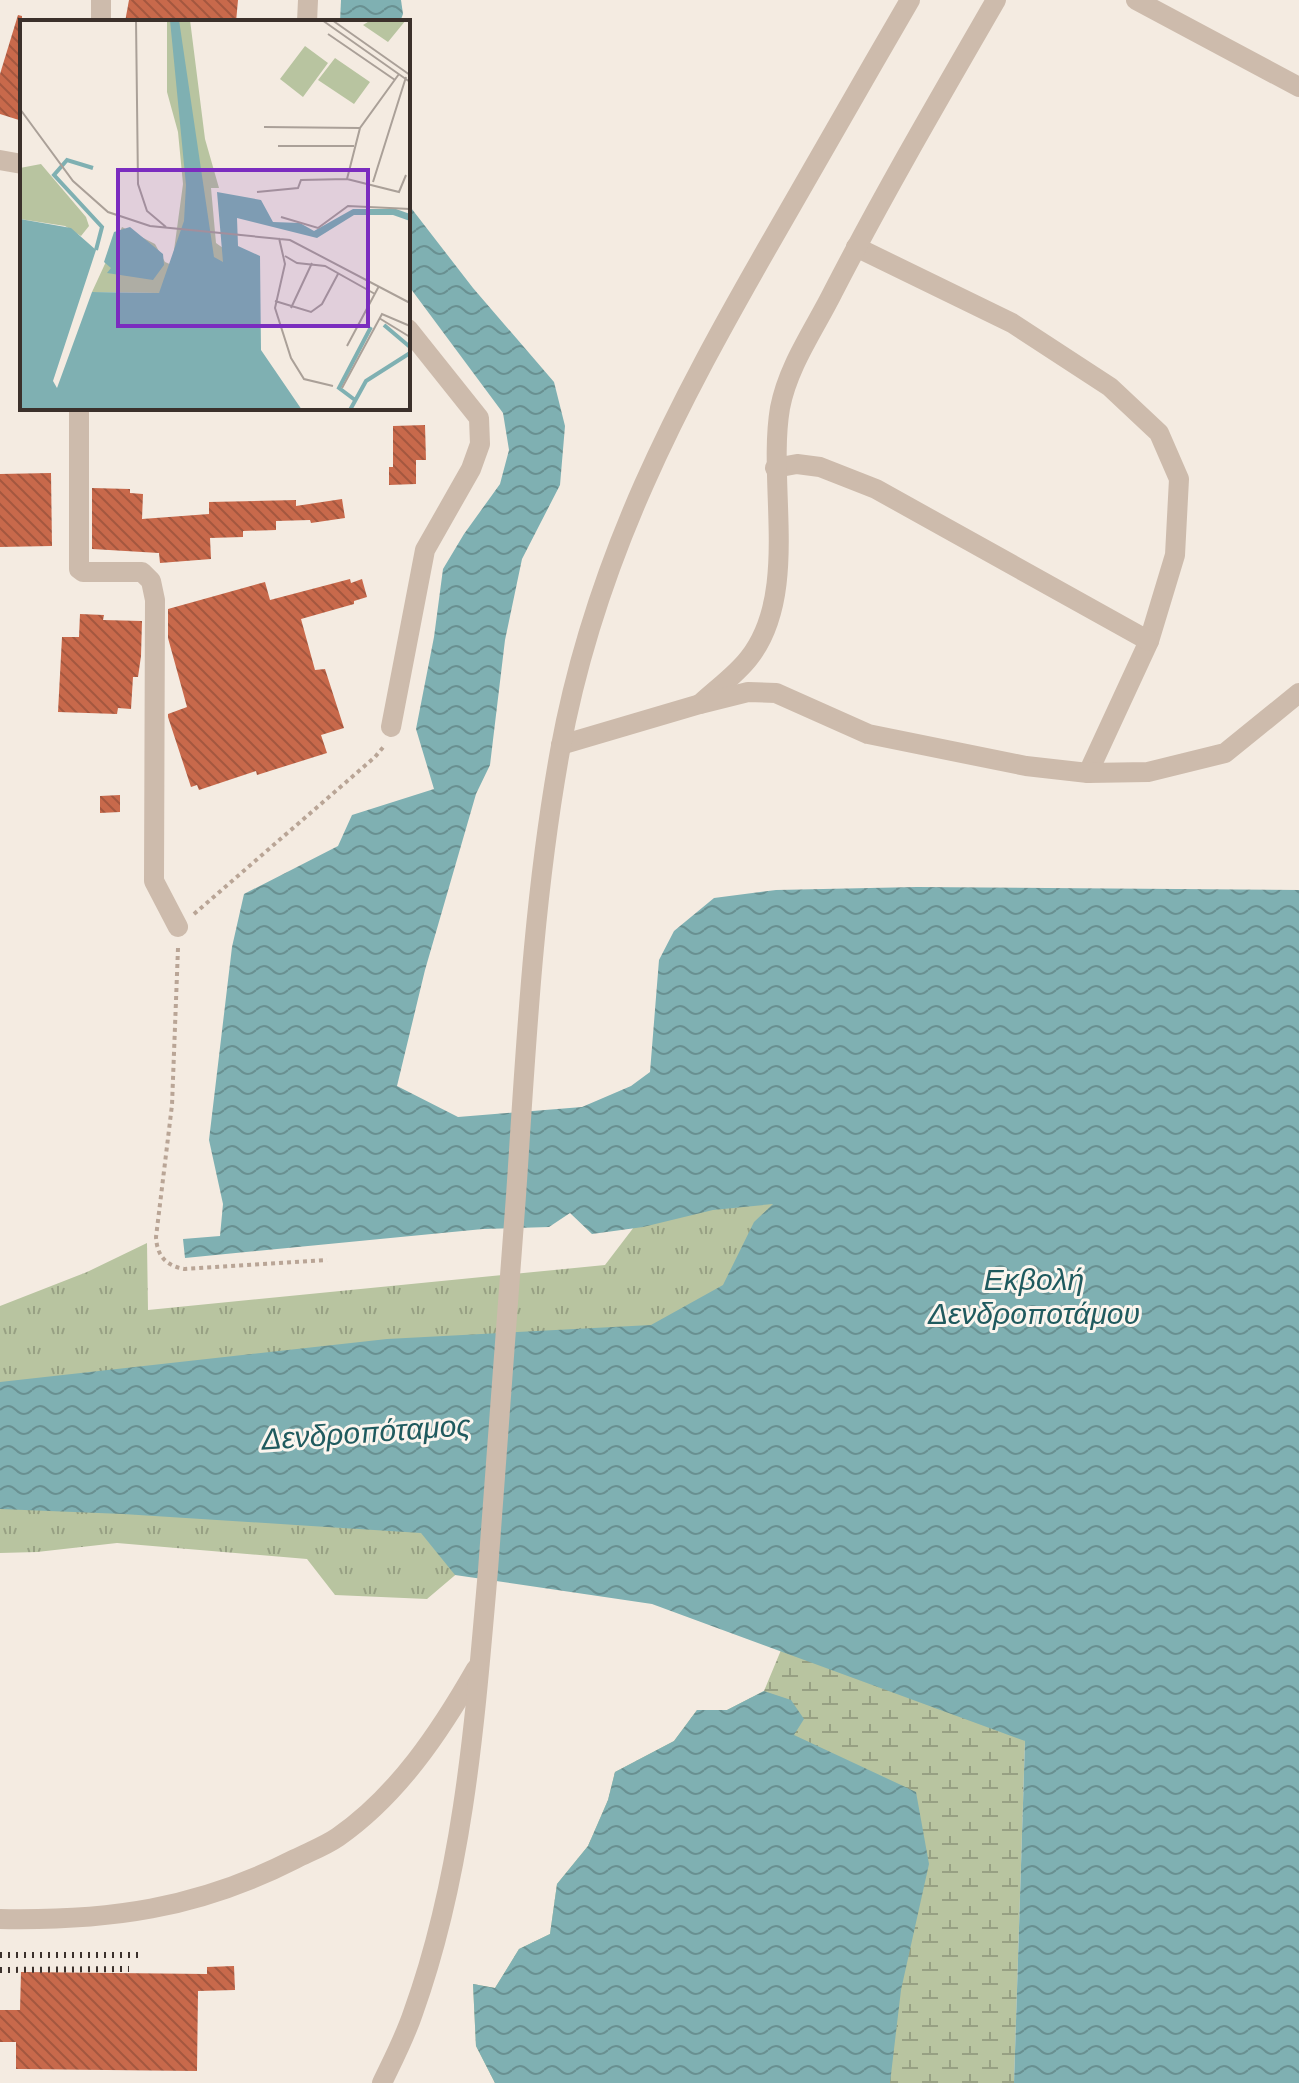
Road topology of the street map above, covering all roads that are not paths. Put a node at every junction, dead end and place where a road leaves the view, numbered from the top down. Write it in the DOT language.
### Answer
graph roads {
  1 [pos="308,0"];
  2 [pos="910,0"];
  3 [pos="996,0"];
  4 [pos="1136,0"];
  5 [pos="307,20"];
  6 [pos="1299,87"];
  7 [pos="0,160"];
  8 [pos="20,164"];
  9 [pos="856,247"];
  10 [pos="410,332"];
  11 [pos="79,410"];
  12 [pos="775,468"];
  13 [pos="1149,641"];
  14 [pos="1299,693"];
  15 [pos="700,704"];
  16 [pos="391,727"];
  17 [pos="561,745"];
  18 [pos="1088,773"];
  19 [pos="178,927"];
  20 [pos="479,1663"];
  21 [pos="0,1919"];
  22 [pos="382,2083"];
  1 -- 5 [label="street"];
  2 -- 17 [label="street"];
  3 -- 9 [label="street"];
  4 -- 6 [label="street"];
  7 -- 8 [label="street"];
  9 -- 12 [label="street"];
  9 -- 13 [label="street"];
  10 -- 16 [label="street"];
  11 -- 19 [label="street"];
  12 -- 13 [label="street"];
  12 -- 15 [label="street"];
  13 -- 18 [label="street"];
  14 -- 18 [label="street"];
  15 -- 17 [label="street"];
  15 -- 18 [label="street"];
  17 -- 20 [label="street"];
  20 -- 21 [label="street"];
  20 -- 22 [label="street"];
}
